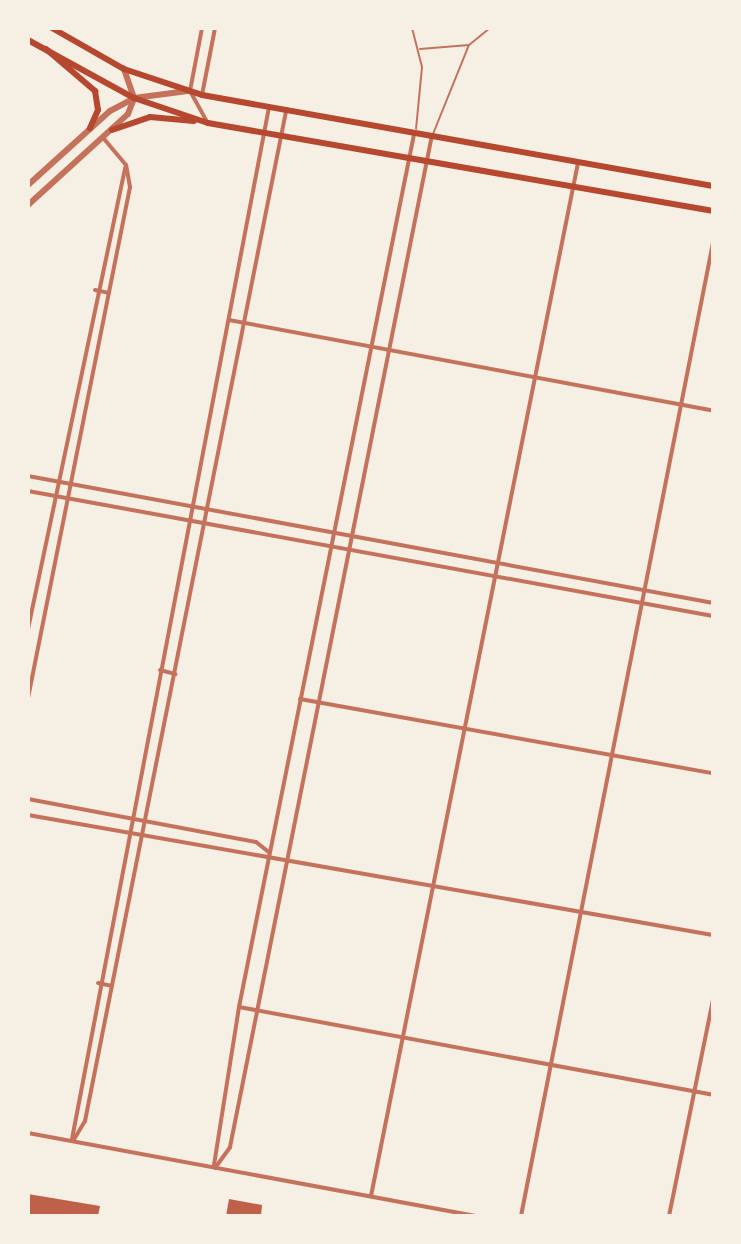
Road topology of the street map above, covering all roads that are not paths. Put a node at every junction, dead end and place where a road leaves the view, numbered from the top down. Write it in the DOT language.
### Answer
graph roads {
  1 [pos="52,28"];
  2 [pos="202,28"];
  3 [pos="215,28"];
  4 [pos="412,28"];
  5 [pos="490,28"];
  6 [pos="28,40"];
  7 [pos="469,45"];
  8 [pos="43,47"];
  9 [pos="418,49"];
  10 [pos="124,69"];
  11 [pos="190,91"];
  12 [pos="202,95"];
  13 [pos="134,98"];
  14 [pos="270,107"];
  15 [pos="287,110"];
  16 [pos="208,123"];
  17 [pos="90,128"];
  18 [pos="112,130"];
  19 [pos="415,132"];
  20 [pos="265,133"];
  21 [pos="282,135"];
  22 [pos="432,135"];
  23 [pos="104,139"];
  24 [pos="409,158"];
  25 [pos="579,161"];
  26 [pos="427,162"];
  27 [pos="126,165"];
  28 [pos="28,185"];
  29 [pos="713,186"];
  30 [pos="574,187"];
  31 [pos="28,205"];
  32 [pos="713,211"];
  33 [pos="713,243"];
  34 [pos="95,290"];
  35 [pos="109,293"];
  36 [pos="229,320"];
  37 [pos="244,322"];
  38 [pos="371,346"];
  39 [pos="390,350"];
  40 [pos="536,377"];
  41 [pos="681,405"];
  42 [pos="713,411"];
  43 [pos="28,476"];
  44 [pos="57,482"];
  45 [pos="72,484"];
  46 [pos="28,491"];
  47 [pos="54,496"];
  48 [pos="69,499"];
  49 [pos="193,507"];
  50 [pos="207,509"];
  51 [pos="190,521"];
  52 [pos="205,523"];
  53 [pos="334,533"];
  54 [pos="353,537"];
  55 [pos="331,546"];
  56 [pos="350,550"];
  57 [pos="498,563"];
  58 [pos="496,576"];
  59 [pos="644,590"];
  60 [pos="642,603"];
  61 [pos="713,603"];
  62 [pos="713,616"];
  63 [pos="28,629"];
  64 [pos="28,648"];
  65 [pos="38,650"];
  66 [pos="160,670"];
  67 [pos="175,674"];
  68 [pos="28,698"];
  69 [pos="300,699"];
  70 [pos="320,703"];
  71 [pos="465,729"];
  72 [pos="612,755"];
  73 [pos="713,773"];
  74 [pos="28,799"];
  75 [pos="28,815"];
  76 [pos="130,819"];
  77 [pos="145,821"];
  78 [pos="127,834"];
  79 [pos="142,835"];
  80 [pos="269,852"];
  81 [pos="288,856"];
  82 [pos="434,883"];
  83 [pos="581,910"];
  84 [pos="713,935"];
  85 [pos="98,983"];
  86 [pos="112,986"];
  87 [pos="713,999"];
  88 [pos="239,1007"];
  89 [pos="258,1011"];
  90 [pos="403,1038"];
  91 [pos="550,1065"];
  92 [pos="694,1092"];
  93 [pos="713,1095"];
  94 [pos="28,1133"];
  95 [pos="73,1141"];
  96 [pos="215,1168"];
  97 [pos="371,1196"];
  98 [pos="478,1216"];
  99 [pos="521,1216"];
  100 [pos="669,1216"];
  1 -- 10 [label="main road"];
  2 -- 11 [label="street"];
  3 -- 12 [label="street"];
  4 -- 9 [label="lane"];
  5 -- 7 [label="lane"];
  6 -- 8 [label="main road"];
  7 -- 9 [label="lane"];
  7 -- 22 [label="lane"];
  8 -- 13 [label="main road"];
  8 -- 17 [label="main road"];
  9 -- 19 [label="lane"];
  10 -- 11 [label="main road"];
  10 -- 13 [label="street"];
  11 -- 12 [label="main road"];
  11 -- 13 [label="street"];
  11 -- 16 [label="street"];
  12 -- 14 [label="main road"];
  13 -- 16 [label="main road"];
  13 -- 17 [label="street"];
  13 -- 18 [label="street"];
  14 -- 15 [label="main road"];
  14 -- 20 [label="street"];
  15 -- 19 [label="main road"];
  15 -- 21 [label="street"];
  16 -- 18 [label="main road"];
  16 -- 20 [label="main road"];
  17 -- 28 [label="street"];
  18 -- 23 [label="street"];
  19 -- 22 [label="main road"];
  19 -- 24 [label="street"];
  20 -- 21 [label="main road"];
  20 -- 36 [label="street"];
  21 -- 24 [label="main road"];
  21 -- 37 [label="street"];
  22 -- 25 [label="main road"];
  22 -- 26 [label="street"];
  23 -- 27 [label="street"];
  23 -- 31 [label="street"];
  24 -- 26 [label="main road"];
  24 -- 38 [label="street"];
  25 -- 29 [label="main road"];
  25 -- 30 [label="street"];
  26 -- 30 [label="main road"];
  26 -- 39 [label="street"];
  27 -- 34 [label="street"];
  27 -- 35 [label="street"];
  30 -- 32 [label="main road"];
  30 -- 40 [label="street"];
  33 -- 41 [label="street"];
  34 -- 35 [label="street"];
  34 -- 44 [label="street"];
  35 -- 45 [label="street"];
  36 -- 37 [label="street"];
  36 -- 49 [label="street"];
  37 -- 38 [label="street"];
  37 -- 50 [label="street"];
  38 -- 39 [label="street"];
  38 -- 53 [label="street"];
  39 -- 40 [label="street"];
  39 -- 54 [label="street"];
  40 -- 41 [label="street"];
  40 -- 57 [label="street"];
  41 -- 42 [label="street"];
  41 -- 59 [label="street"];
  43 -- 44 [label="street"];
  44 -- 45 [label="street"];
  44 -- 47 [label="street"];
  45 -- 48 [label="street"];
  45 -- 49 [label="street"];
  46 -- 47 [label="street"];
  47 -- 48 [label="street"];
  47 -- 63 [label="street"];
  48 -- 51 [label="street"];
  48 -- 65 [label="street"];
  49 -- 50 [label="street"];
  49 -- 51 [label="street"];
  50 -- 52 [label="street"];
  50 -- 53 [label="street"];
  51 -- 52 [label="street"];
  51 -- 66 [label="street"];
  52 -- 55 [label="street"];
  52 -- 67 [label="street"];
  53 -- 54 [label="street"];
  53 -- 55 [label="street"];
  54 -- 56 [label="street"];
  54 -- 57 [label="street"];
  55 -- 56 [label="street"];
  55 -- 69 [label="street"];
  56 -- 58 [label="street"];
  56 -- 70 [label="street"];
  57 -- 58 [label="street"];
  57 -- 59 [label="street"];
  58 -- 60 [label="street"];
  58 -- 71 [label="street"];
  59 -- 60 [label="street"];
  59 -- 61 [label="street"];
  60 -- 62 [label="street"];
  60 -- 72 [label="street"];
  64 -- 65 [label="street"];
  65 -- 68 [label="street"];
  66 -- 67 [label="street"];
  66 -- 76 [label="street"];
  67 -- 77 [label="street"];
  69 -- 70 [label="street"];
  69 -- 80 [label="street"];
  70 -- 71 [label="street"];
  70 -- 81 [label="street"];
  71 -- 72 [label="street"];
  71 -- 82 [label="street"];
  72 -- 73 [label="street"];
  72 -- 83 [label="street"];
  74 -- 76 [label="street"];
  75 -- 78 [label="street"];
  76 -- 77 [label="street"];
  76 -- 78 [label="street"];
  77 -- 79 [label="street"];
  77 -- 80 [label="street"];
  78 -- 79 [label="street"];
  78 -- 85 [label="street"];
  79 -- 80 [label="street"];
  79 -- 86 [label="street"];
  80 -- 81 [label="street"];
  80 -- 88 [label="street"];
  81 -- 82 [label="street"];
  81 -- 89 [label="street"];
  82 -- 83 [label="street"];
  82 -- 90 [label="street"];
  83 -- 84 [label="street"];
  83 -- 91 [label="street"];
  85 -- 86 [label="street"];
  85 -- 95 [label="street"];
  86 -- 95 [label="street"];
  87 -- 92 [label="street"];
  88 -- 89 [label="street"];
  88 -- 96 [label="street"];
  89 -- 90 [label="street"];
  89 -- 96 [label="street"];
  90 -- 91 [label="street"];
  90 -- 97 [label="street"];
  91 -- 92 [label="street"];
  91 -- 99 [label="street"];
  92 -- 93 [label="street"];
  92 -- 100 [label="street"];
  94 -- 95 [label="street"];
  95 -- 96 [label="street"];
  96 -- 97 [label="street"];
  97 -- 98 [label="street"];
}
